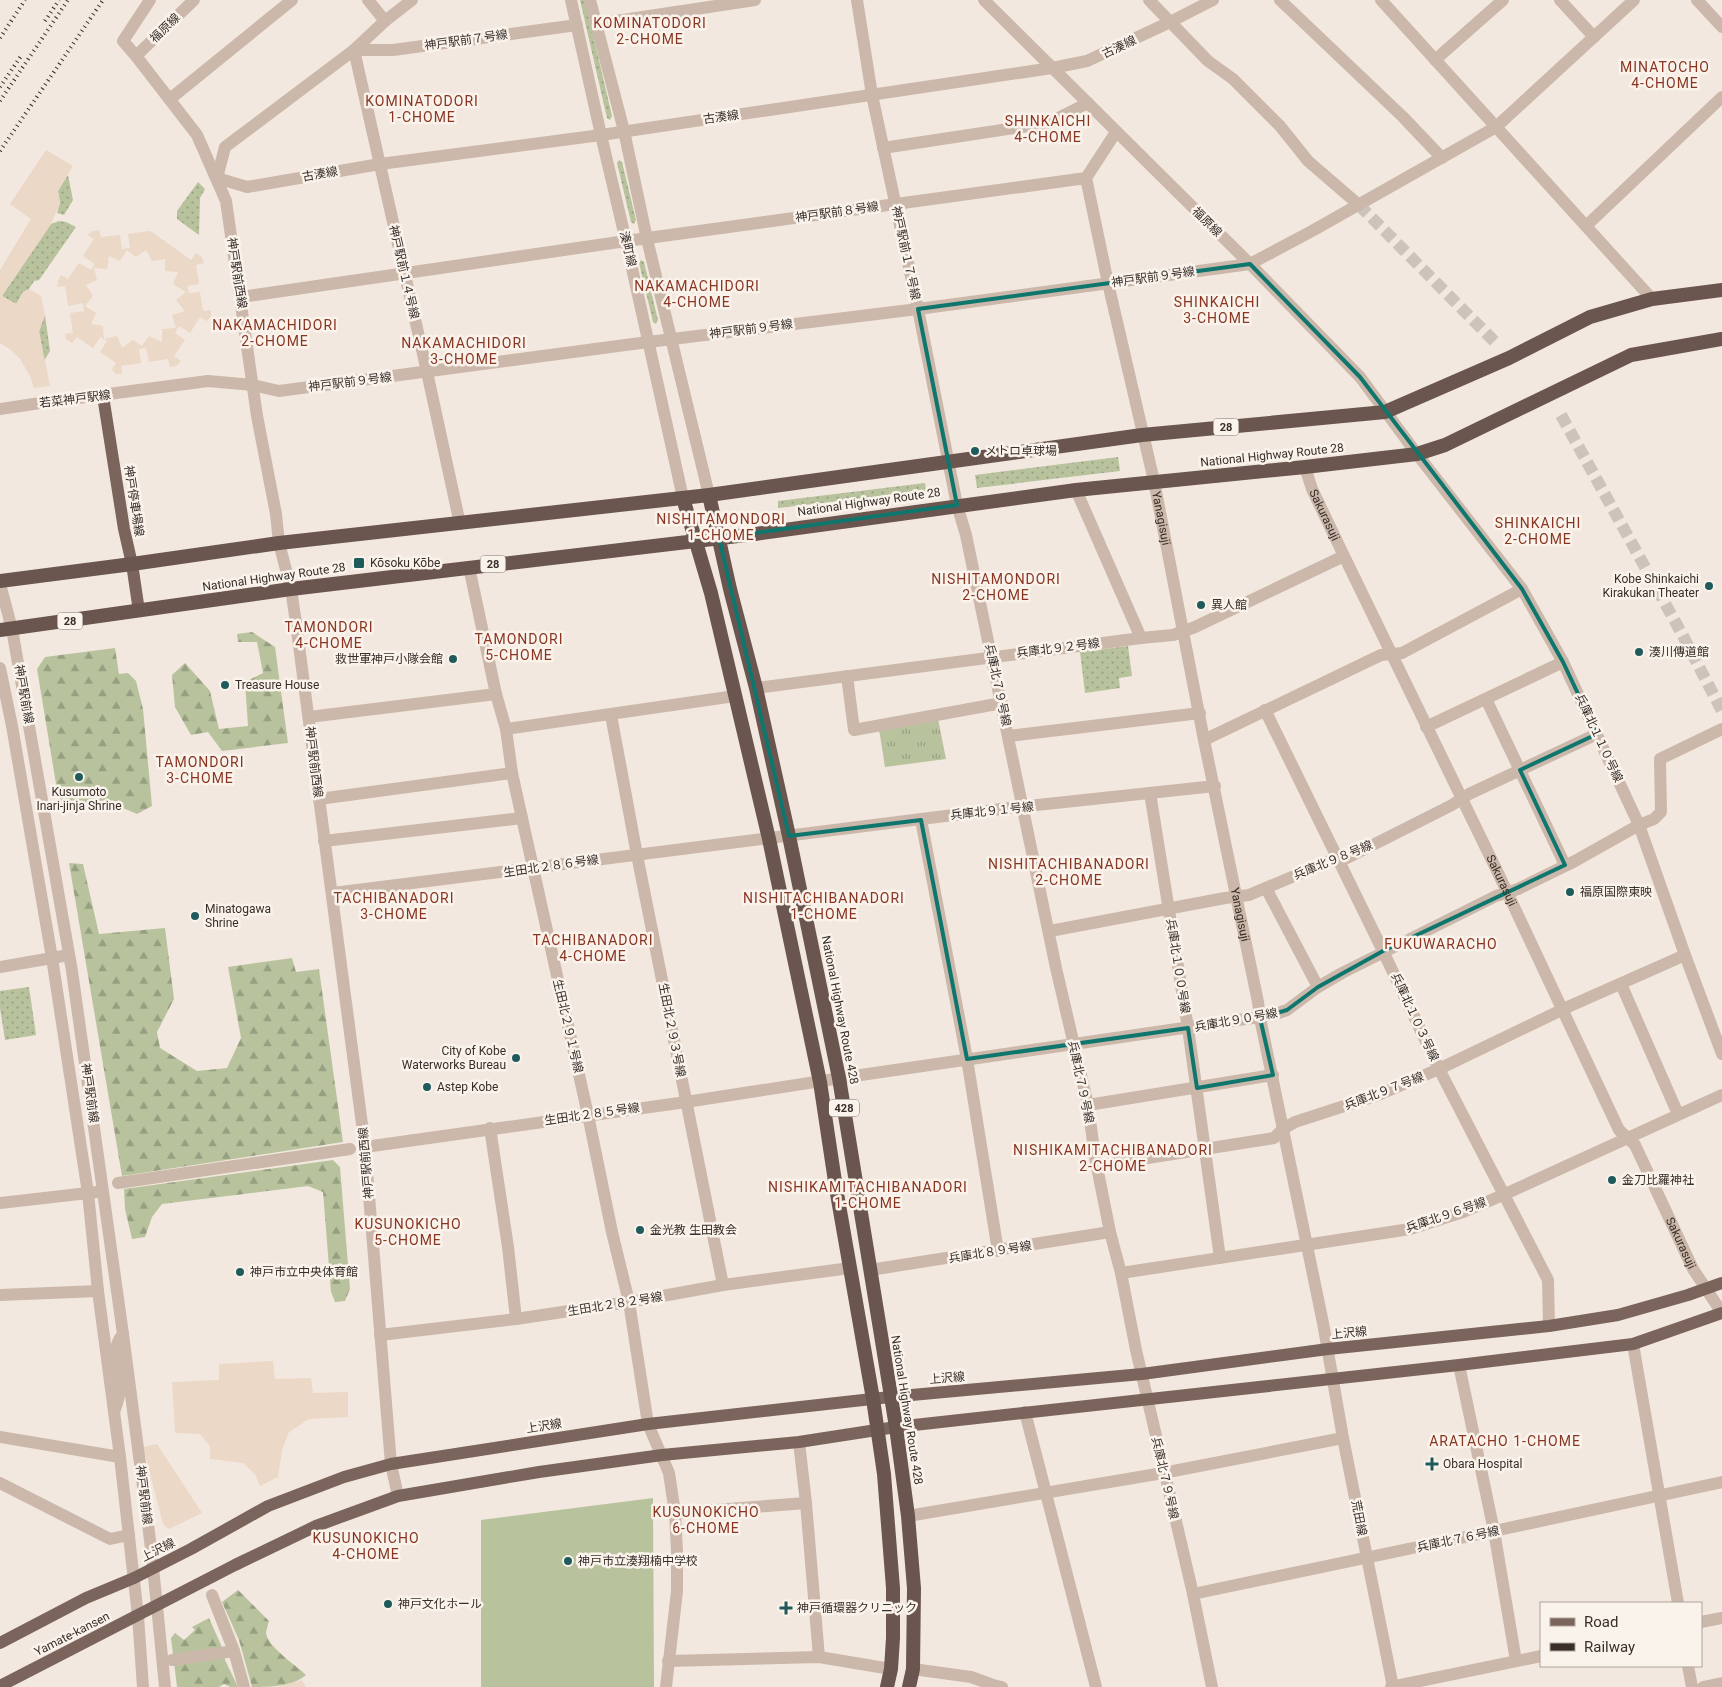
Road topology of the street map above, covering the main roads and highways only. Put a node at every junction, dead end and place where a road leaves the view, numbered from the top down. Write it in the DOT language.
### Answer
graph roads {
  1 [pos="1722,290"];
  2 [pos="1722,339"];
  3 [pos="103,396"];
  4 [pos="709,495"];
  5 [pos="683,498"];
  6 [pos="719,538"];
  7 [pos="696,540"];
  8 [pos="132,564"];
  9 [pos="0,582"];
  10 [pos="139,611"];
  11 [pos="6,630"];
  12 [pos="1722,1283"];
  13 [pos="1722,1313"];
  14 [pos="890,1397"];
  15 [pos="873,1399"];
  16 [pos="896,1427"];
  17 [pos="878,1429"];
  18 [pos="134,1578"];
  19 [pos="0,1643"];
  20 [pos="8,1685"];
  21 [pos="887,1687"];
  22 [pos="909,1687"];
  1 -- 4 [label="highway, 28"];
  2 -- 6 [label="highway, National Highway Route 28 / 28"];
  3 -- 8 [label="main road, 神戸停車場線"];
  4 -- 5 [label="highway, 28"];
  4 -- 6 [label="highway, National Highway Route 428 / 428"];
  5 -- 7 [label="highway, 428"];
  5 -- 8 [label="highway, 28"];
  6 -- 7 [label="highway, National Highway Route 28 / 28"];
  6 -- 14 [label="highway, National Highway Route 428 / 428"];
  7 -- 10 [label="highway, National Highway Route 28 / 28"];
  7 -- 15 [label="highway, 428"];
  8 -- 9 [label="highway, 28"];
  8 -- 10 [label="main road, 神戸停車場線"];
  10 -- 11 [label="highway, National Highway Route 28 / 28"];
  12 -- 14 [label="main road, 上沢線"];
  13 -- 16 [label="main road"];
  14 -- 15 [label="main road, 上沢線"];
  14 -- 16 [label="highway, National Highway Route 428 / 428"];
  15 -- 17 [label="highway, 428"];
  15 -- 18 [label="main road, 上沢線"];
  16 -- 17 [label="main road"];
  16 -- 22 [label="highway, National Highway Route 428 / 428"];
  17 -- 20 [label="main road, Yamate-kansen"];
  17 -- 21 [label="highway, 428"];
  18 -- 19 [label="main road, Yamate-kansen"];
}
